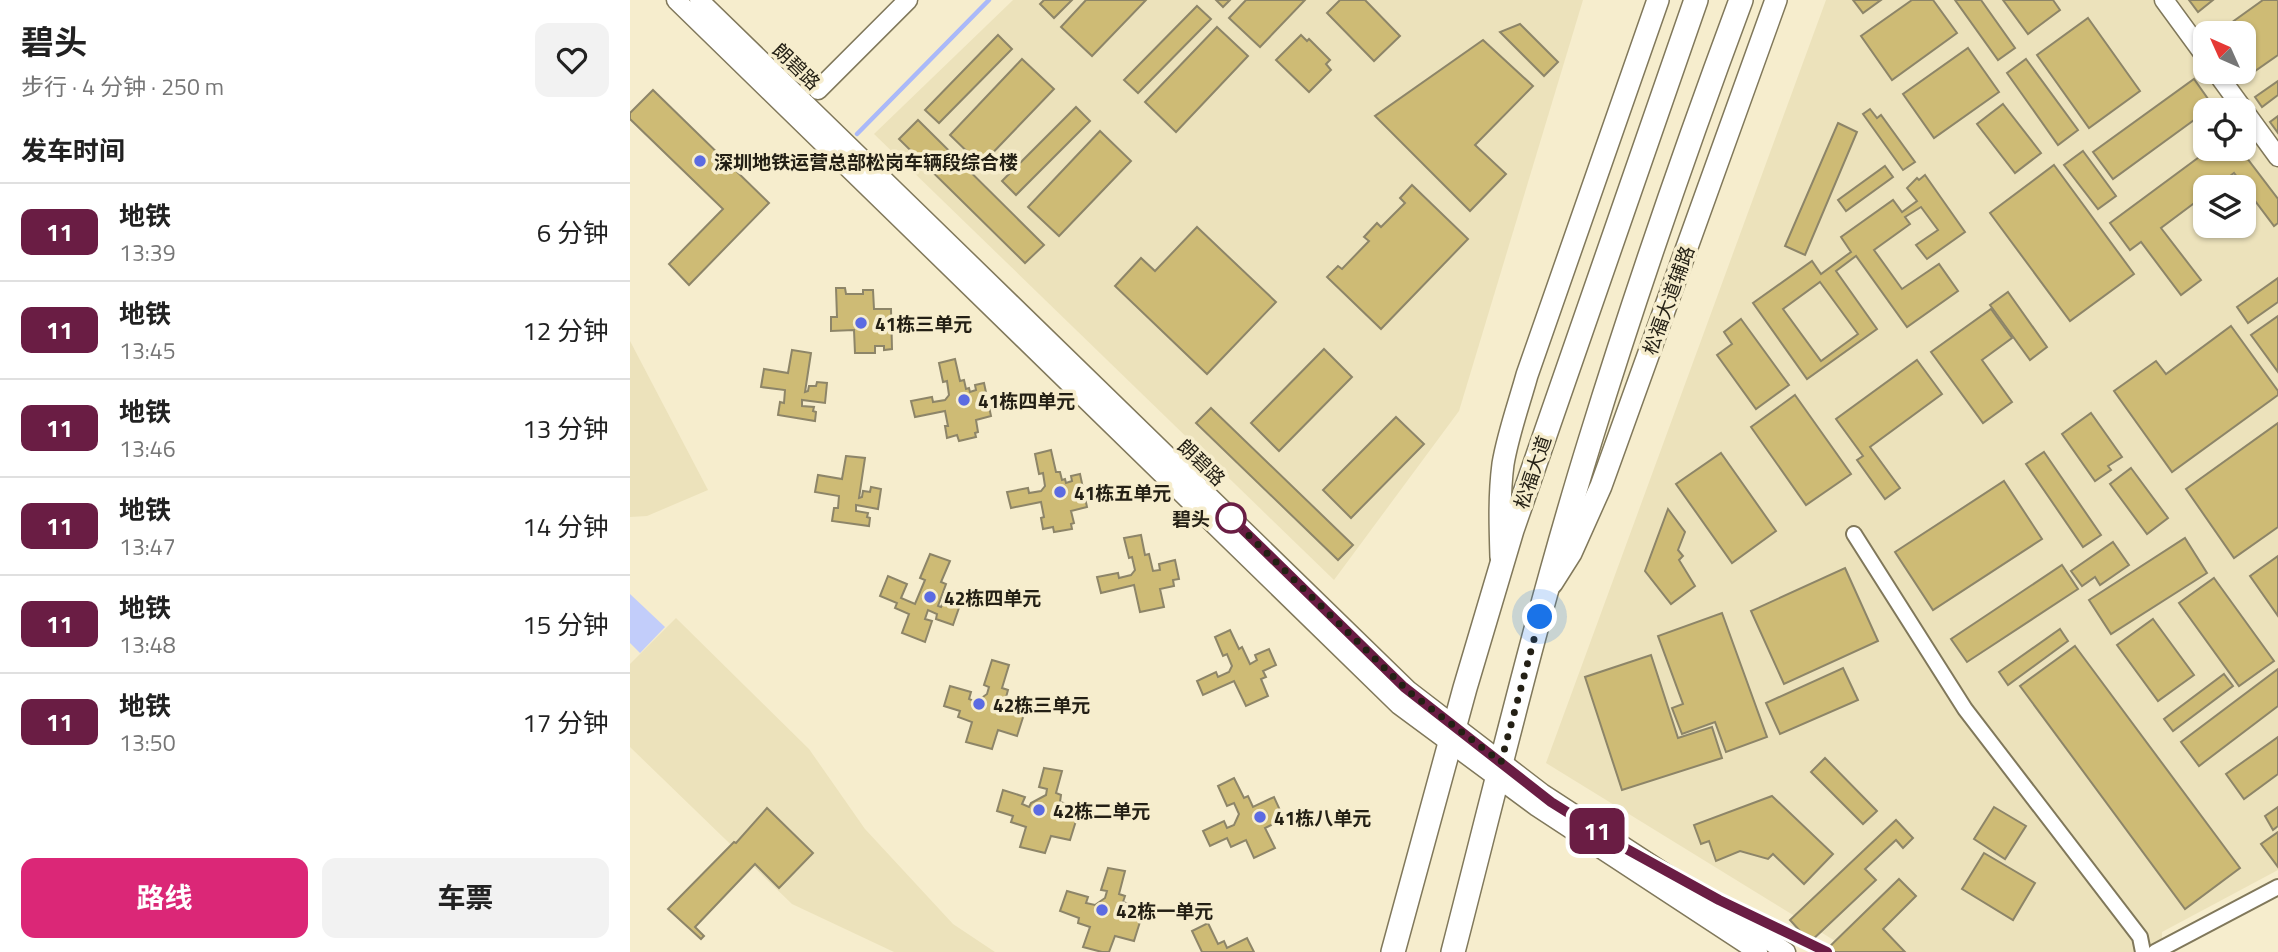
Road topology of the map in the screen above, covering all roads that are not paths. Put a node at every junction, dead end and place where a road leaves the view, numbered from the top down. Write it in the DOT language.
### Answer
graph roads {
  1 [pos="676,0"];
  2 [pos="699,0"];
  3 [pos="908,0"];
  4 [pos="1658,0"];
  5 [pos="1696,0"];
  6 [pos="1741,0"];
  7 [pos="1776,0"];
  8 [pos="2164,0"];
  9 [pos="2193,40"];
  10 [pos="2225,84"];
  11 [pos="818,90"];
  12 [pos="2278,157"];
  13 [pos="1854,534"];
  14 [pos="1501,567"];
  15 [pos="1546,594"];
  16 [pos="1452,734"];
  17 [pos="1499,770"];
  18 [pos="2278,887"];
  19 [pos="1393,952"];
  20 [pos="1453,952"];
  21 [pos="1758,952"];
  22 [pos="1786,952"];
  23 [pos="2143,952"];
  24 [pos="2155,952"];
  1 -- 16 [label="street, 朗碧路"];
  2 -- 16 [label="street, 朗碧路"];
  3 -- 11 [label="street"];
  4 -- 14 [label="main road"];
  5 -- 14 [label="main road, 松福大道"];
  6 -- 15 [label="main road"];
  7 -- 15 [label="main road, 松福大道辅路"];
  8 -- 9 [label="street"];
  10 -- 12 [label="street"];
  13 -- 23 [label="street"];
  14 -- 16 [label="main road, 松福大道"];
  15 -- 17 [label="main road"];
  16 -- 17 [label="street, 朗碧路"];
  16 -- 19 [label="main road, 松福大道"];
  17 -- 20 [label="main road"];
  17 -- 21 [label="street, 朗碧路"];
  17 -- 22 [label="street, 朗碧路"];
  18 -- 24 [label="street"];
}
